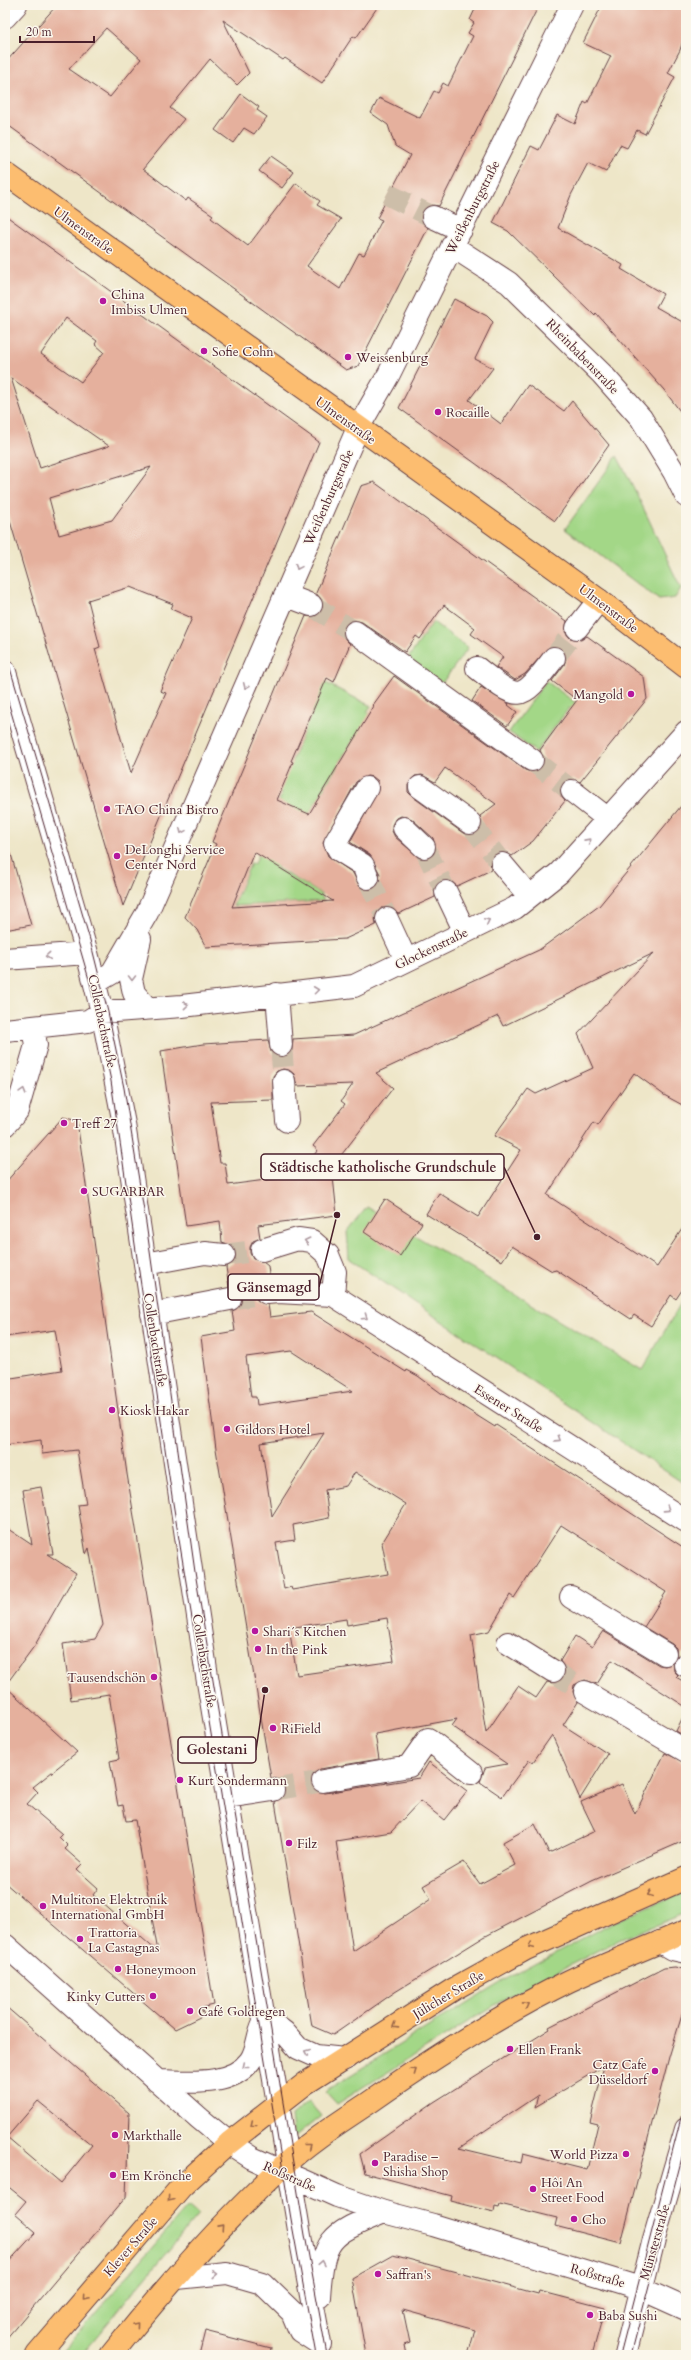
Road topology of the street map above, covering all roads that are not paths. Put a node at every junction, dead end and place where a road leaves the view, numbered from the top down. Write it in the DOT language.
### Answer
graph roads {
  1 [pos="16,5"];
  2 [pos="572,5"];
  3 [pos="5,17"];
  4 [pos="5,174"];
  5 [pos="433,217"];
  6 [pos="456,238"];
  7 [pos="358,428"];
  8 [pos="686,494"];
  9 [pos="286,595"];
  10 [pos="599,600"];
  11 [pos="311,605"];
  12 [pos="577,628"];
  13 [pos="355,632"];
  14 [pos="554,658"];
  15 [pos="686,667"];
  16 [pos="477,668"];
  17 [pos="5,672"];
  18 [pos="686,732"];
  19 [pos="532,760"];
  20 [pos="420,787"];
  21 [pos="367,788"];
  22 [pos="572,792"];
  23 [pos="608,819"];
  24 [pos="470,823"];
  25 [pos="404,828"];
  26 [pos="424,847"];
  27 [pos="502,864"];
  28 [pos="368,878"];
  29 [pos="446,892"];
  30 [pos="529,896"];
  31 [pos="147,913"];
  32 [pos="387,919"];
  33 [pos="465,932"];
  34 [pos="87,953"];
  35 [pos="5,959"];
  36 [pos="406,960"];
  37 [pos="95,983"];
  38 [pos="277,994"];
  39 [pos="147,1008"];
  40 [pos="102,1012"];
  41 [pos="33,1028"];
  42 [pos="5,1030"];
  43 [pos="281,1045"];
  44 [pos="284,1081"];
  45 [pos="287,1121"];
  46 [pos="5,1125"];
  47 [pos="262,1250"];
  48 [pos="224,1255"];
  49 [pos="145,1264"];
  50 [pos="267,1293"];
  51 [pos="333,1295"];
  52 [pos="230,1298"];
  53 [pos="152,1314"];
  54 [pos="686,1522"];
  55 [pos="571,1596"];
  56 [pos="508,1643"];
  57 [pos="665,1654"];
  58 [pos="553,1671"];
  59 [pos="585,1692"];
  60 [pos="686,1752"];
  61 [pos="471,1773"];
  62 [pos="323,1781"];
  63 [pos="273,1790"];
  64 [pos="227,1797"];
  65 [pos="686,1878"];
  66 [pos="686,1931"];
  67 [pos="660,1942"];
  68 [pos="5,1945"];
  69 [pos="686,1952"];
  70 [pos="265,2018"];
  71 [pos="345,2059"];
  72 [pos="157,2081"];
  73 [pos="278,2103"];
  74 [pos="686,2129"];
  75 [pos="229,2143"];
  76 [pos="285,2170"];
  77 [pos="384,2212"];
  78 [pos="177,2278"];
  79 [pos="641,2289"];
  80 [pos="686,2309"];
  81 [pos="321,2349"];
  82 [pos="37,2355"];
  83 [pos="111,2355"];
  84 [pos="625,2355"];
  1 -- 3 [label="street"];
  2 -- 6 [label="street, Weißenburgstraße"];
  4 -- 7 [label="main road, Ulmenstraße"];
  5 -- 6 [label="street, Rheinbabenstraße"];
  6 -- 7 [label="street, Weißenburgstraße"];
  6 -- 8 [label="street, Rheinbabenstraße"];
  7 -- 9 [label="street, Weißenburgstraße, one-way"];
  7 -- 10 [label="main road, Ulmenstraße"];
  9 -- 11 [label="street"];
  9 -- 31 [label="street, Weißenburgstraße, one-way"];
  10 -- 12 [label="street"];
  10 -- 15 [label="main road, Ulmenstraße"];
  13 -- 19 [label="street"];
  14 -- 16 [label="street"];
  17 -- 34 [label="street, Collenbachstraße"];
  18 -- 23 [label="street, Glockenstraße"];
  20 -- 24 [label="street"];
  21 -- 28 [label="street"];
  22 -- 23 [label="street"];
  30 -- 23 [label="street, Glockenstraße, one-way"];
  25 -- 26 [label="street"];
  27 -- 30 [label="street"];
  29 -- 33 [label="street"];
  33 -- 30 [label="street, Glockenstraße, one-way"];
  31 -- 37 [label="street, Weißenburgstraße"];
  31 -- 39 [label="street, Weißenburgstraße, one-way"];
  32 -- 36 [label="street"];
  33 -- 36 [label="street, Glockenstraße"];
  34 -- 35 [label="street, one-way"];
  34 -- 37 [label="street, Collenbachstraße"];
  38 -- 36 [label="street, Glockenstraße, one-way"];
  37 -- 40 [label="street, Collenbachstraße"];
  39 -- 38 [label="street, Glockenstraße, one-way"];
  38 -- 43 [label="street"];
  39 -- 40 [label="street, Glockenstraße"];
  40 -- 41 [label="street"];
  40 -- 49 [label="street, Collenbachstraße"];
  41 -- 42 [label="street"];
  46 -- 41 [label="street, one-way"];
  44 -- 45 [label="street"];
  51 -- 47 [label="street, one-way"];
  48 -- 49 [label="street"];
  49 -- 53 [label="street, Collenbachstraße"];
  50 -- 51 [label="street, Essener Straße"];
  51 -- 54 [label="street, Essener Straße, one-way"];
  52 -- 53 [label="street"];
  53 -- 64 [label="street, Collenbachstraße"];
  55 -- 57 [label="street"];
  56 -- 58 [label="street"];
  59 -- 60 [label="street"];
  61 -- 62 [label="street"];
  63 -- 64 [label="street"];
  64 -- 70 [label="street, Collenbachstraße"];
  65 -- 71 [label="main road, Jülicher Straße, one-way"];
  66 -- 67 [label="main road"];
  67 -- 69 [label="street"];
  76 -- 67 [label="main road, one-way"];
  68 -- 72 [label="street, Roßstraße"];
  71 -- 70 [label="street, one-way"];
  70 -- 72 [label="street, one-way"];
  70 -- 73 [label="street, Collenbachstraße"];
  71 -- 73 [label="main road, Jülicher Straße"];
  72 -- 75 [label="street, Roßstraße"];
  73 -- 75 [label="main road, Jülicher Straße, one-way"];
  73 -- 76 [label="street, Collenbachstraße"];
  74 -- 79 [label="street, Münsterstraße"];
  75 -- 76 [label="street, Roßstraße"];
  75 -- 82 [label="main road, Klever Straße, one-way"];
  76 -- 77 [label="street, Roßstraße"];
  78 -- 76 [label="main road, one-way"];
  76 -- 81 [label="street, Collenbachstraße"];
  77 -- 79 [label="street, Roßstraße"];
  81 -- 77 [label="street, one-way"];
  78 -- 81 [label="street, one-way"];
  83 -- 78 [label="main road, one-way"];
  79 -- 80 [label="street, Roßstraße"];
  79 -- 84 [label="street, Münsterstraße"];
}
